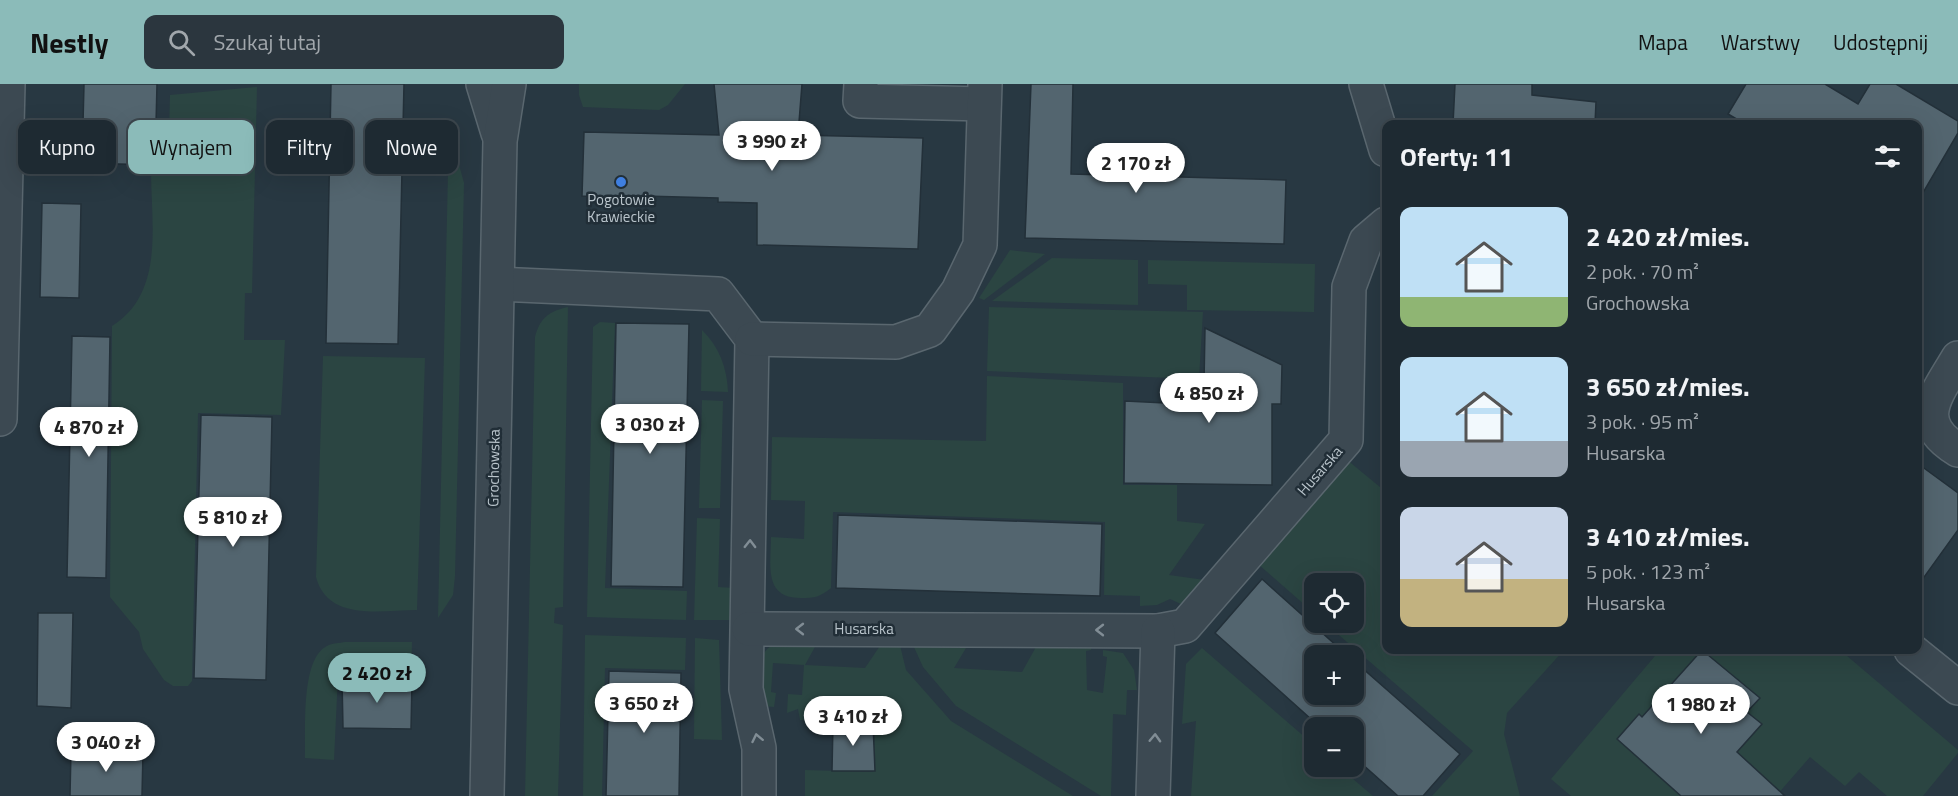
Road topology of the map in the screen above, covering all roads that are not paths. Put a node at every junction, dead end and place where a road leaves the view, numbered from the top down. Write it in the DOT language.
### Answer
graph roads {
  1 [pos="8,84"];
  2 [pos="483,84"];
  3 [pos="509,84"];
  4 [pos="861,84"];
  5 [pos="1366,84"];
  6 [pos="985,94"];
  7 [pos="1382,137"];
  8 [pos="500,141"];
  9 [pos="1382,227"];
  10 [pos="498,284"];
  11 [pos="752,339"];
  12 [pos="1958,358"];
  13 [pos="0,419"];
  14 [pos="1958,450"];
  15 [pos="749,629"];
  16 [pos="1158,631"];
  17 [pos="1916,654"];
  18 [pos="1958,688"];
  19 [pos="487,796"];
  20 [pos="759,796"];
  21 [pos="1153,796"];
  1 -- 13 [label="street"];
  2 -- 8 [label="street, Grochowska"];
  3 -- 8 [label="street, Grochowska"];
  4 -- 6 [label="street"];
  5 -- 7 [label="street"];
  6 -- 11 [label="street"];
  8 -- 10 [label="street, Grochowska"];
  9 -- 16 [label="street, Husarska"];
  10 -- 11 [label="street"];
  10 -- 19 [label="street, Grochowska"];
  15 -- 11 [label="street, one-way"];
  12 -- 14 [label="street"];
  16 -- 15 [label="street, Husarska, one-way"];
  20 -- 15 [label="street, one-way"];
  21 -- 16 [label="street, one-way"];
  17 -- 18 [label="street"];
}
